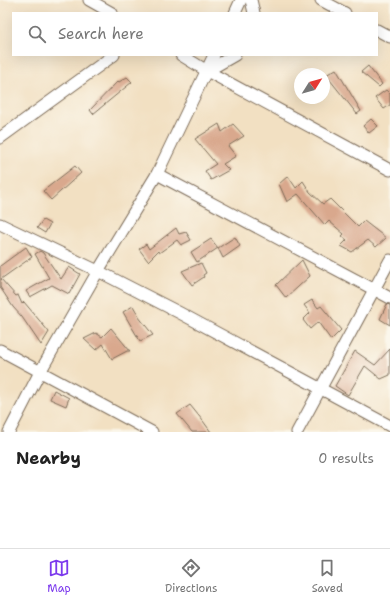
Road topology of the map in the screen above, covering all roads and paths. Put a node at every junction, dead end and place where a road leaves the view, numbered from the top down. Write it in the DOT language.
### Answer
graph roads {
  1 [pos="89,0"];
  2 [pos="241,0"];
  3 [pos="251,0"];
  4 [pos="321,0"];
  5 [pos="110,12"];
  6 [pos="235,12"];
  7 [pos="254,12"];
  8 [pos="343,12"];
  9 [pos="378,31"];
  10 [pos="390,37"];
  11 [pos="113,56"];
  12 [pos="183,56"];
  13 [pos="214,56"];
  14 [pos="233,56"];
  15 [pos="207,71"];
  16 [pos="0,138"];
  17 [pos="390,170"];
  18 [pos="157,174"];
  19 [pos="0,224"];
  20 [pos="390,260"];
  21 [pos="98,271"];
  22 [pos="375,290"];
  23 [pos="390,298"];
  24 [pos="0,350"];
  25 [pos="40,372"];
  26 [pos="321,388"];
  27 [pos="390,426"];
  28 [pos="9,432"];
  29 [pos="152,432"];
  30 [pos="297,432"];
  1 -- 5 [label="street"];
  2 -- 6 [label="street"];
  3 -- 7 [label="street"];
  4 -- 8 [label="street"];
  9 -- 10 [label="street"];
  11 -- 16 [label="street"];
  12 -- 15 [label="street"];
  13 -- 15 [label="street"];
  14 -- 15 [label="street"];
  15 -- 17 [label="street"];
  15 -- 18 [label="street"];
  18 -- 21 [label="street"];
  18 -- 22 [label="street"];
  19 -- 21 [label="street"];
  20 -- 22 [label="street"];
  21 -- 25 [label="street"];
  21 -- 26 [label="street"];
  22 -- 23 [label="street"];
  22 -- 26 [label="street"];
  24 -- 25 [label="street"];
  25 -- 28 [label="street"];
  25 -- 29 [label="street"];
  26 -- 27 [label="street"];
  26 -- 30 [label="street"];
}
